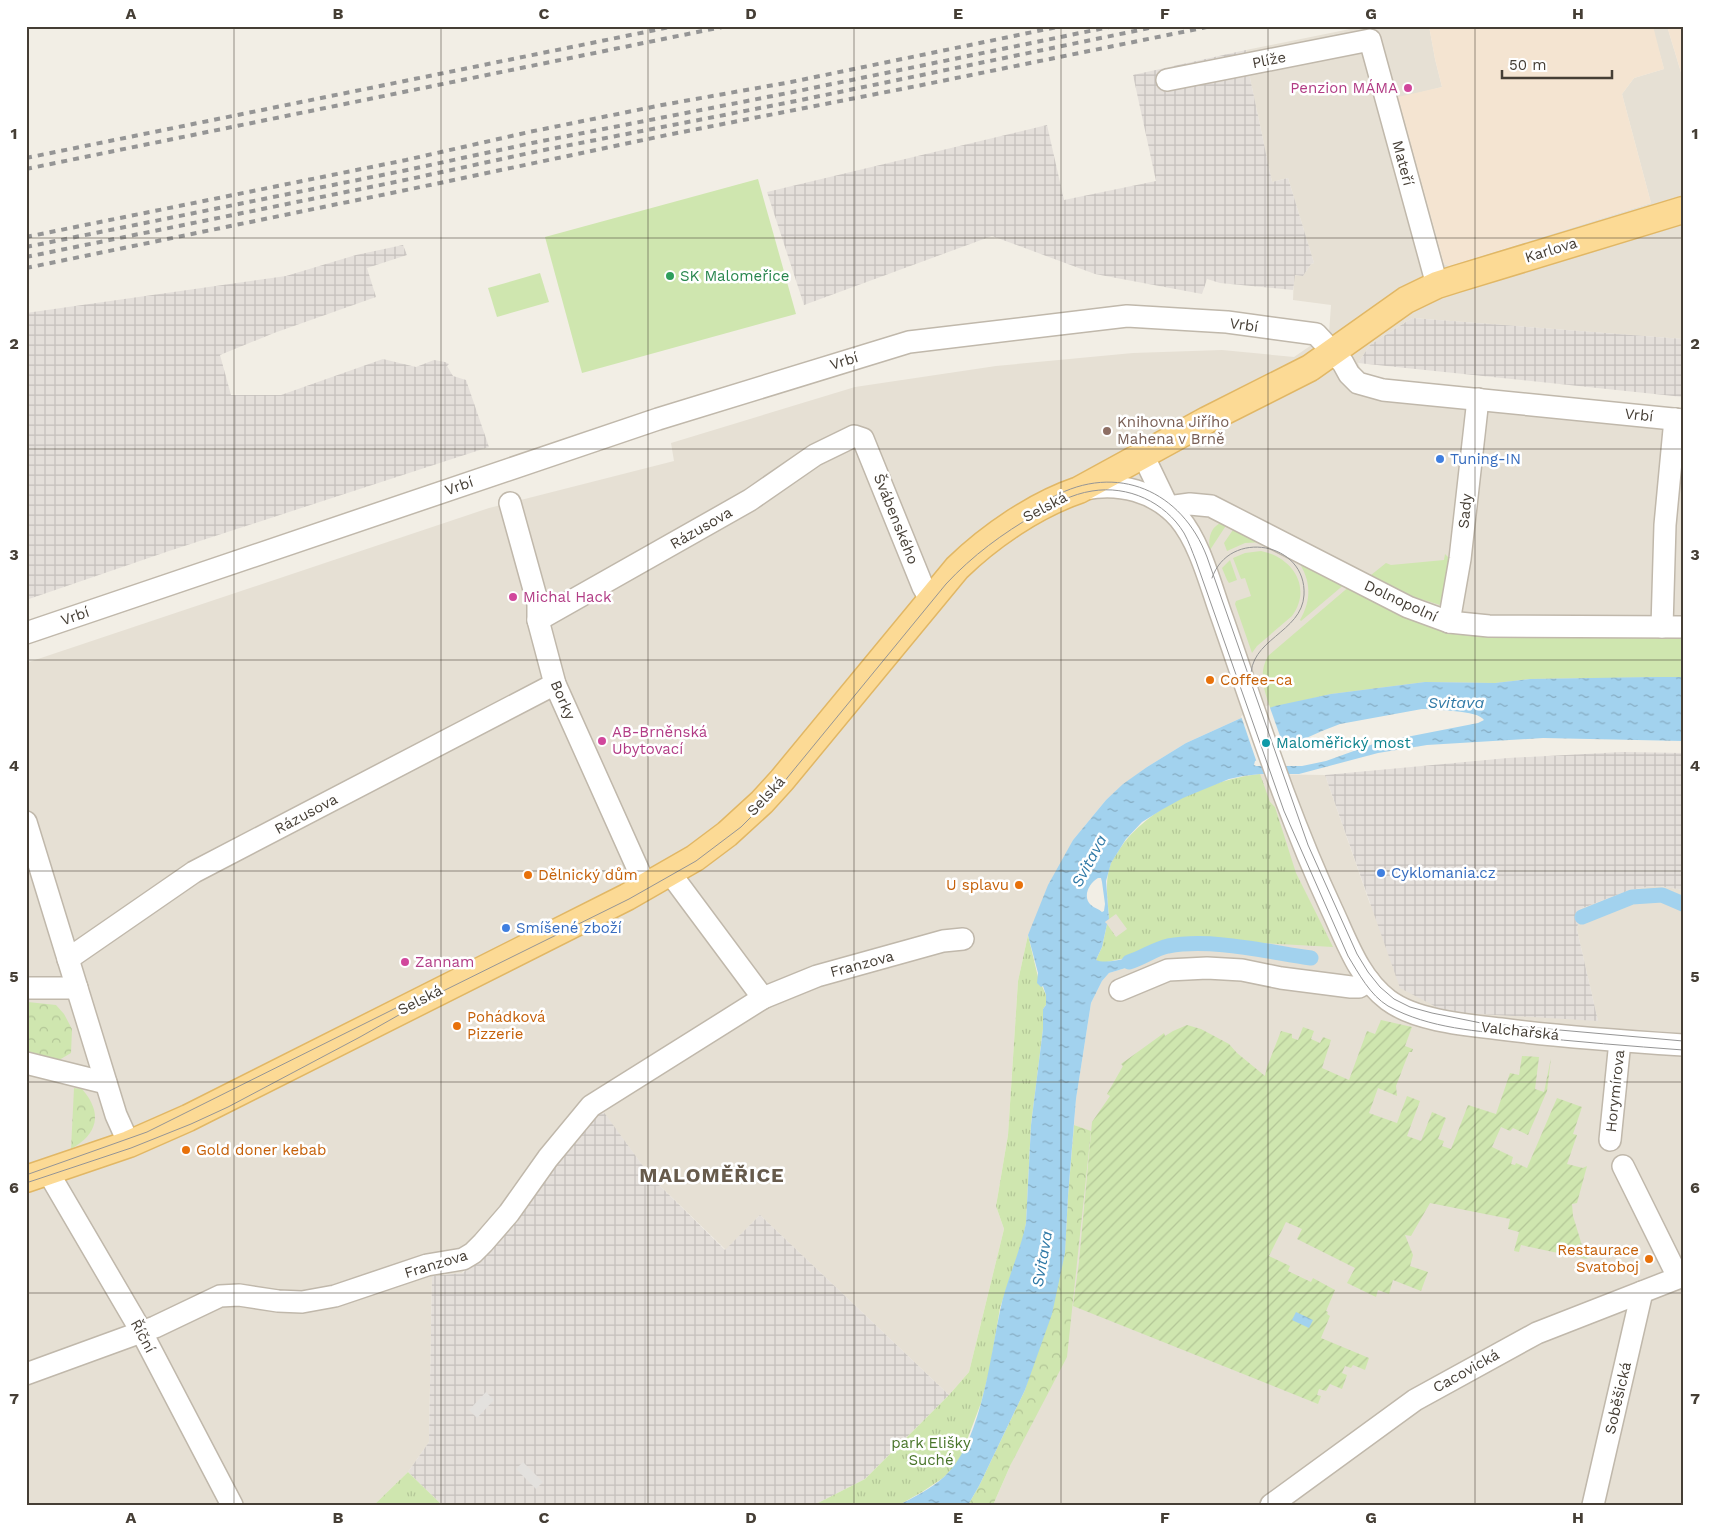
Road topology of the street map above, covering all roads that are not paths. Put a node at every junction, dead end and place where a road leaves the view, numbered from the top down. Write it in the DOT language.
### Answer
graph roads {
  1 [pos="1370,40"];
  2 [pos="1167,80"];
  3 [pos="1683,210"];
  4 [pos="1429,288"];
  5 [pos="1333,352"];
  6 [pos="1478,399"];
  7 [pos="1679,419"];
  8 [pos="863,439"];
  9 [pos="1143,455"];
  10 [pos="1080,490"];
  11 [pos="510,504"];
  12 [pos="1168,507"];
  13 [pos="930,599"];
  14 [pos="538,620"];
  15 [pos="1449,622"];
  16 [pos="1672,627"];
  17 [pos="26,633"];
  18 [pos="555,684"];
  19 [pos="26,822"];
  20 [pos="676,881"];
  21 [pos="646,887"];
  22 [pos="963,939"];
  23 [pos="68,959"];
  24 [pos="1369,981"];
  25 [pos="26,988"];
  26 [pos="77,988"];
  27 [pos="1120,990"];
  28 [pos="764,998"];
  29 [pos="1620,1041"];
  30 [pos="1683,1045"];
  31 [pos="26,1063"];
  32 [pos="106,1083"];
  33 [pos="1610,1140"];
  34 [pos="129,1144"];
  35 [pos="1623,1166"];
  36 [pos="37,1175"];
  37 [pos="1680,1277"];
  38 [pos="1642,1292"];
  39 [pos="141,1331"];
  40 [pos="26,1374"];
  41 [pos="232,1505"];
  42 [pos="1271,1505"];
  43 [pos="1593,1505"];
  1 -- 2 [label="street, Plíže"];
  1 -- 4 [label="street, Mateří"];
  3 -- 4 [label="main road, Karlova"];
  4 -- 5 [label="main road, Selská"];
  5 -- 6 [label="street, Vrbí"];
  5 -- 9 [label="main road, Selská"];
  5 -- 17 [label="street, Vrbí"];
  6 -- 7 [label="street, Vrbí"];
  6 -- 15 [label="street, Sady"];
  7 -- 16 [label="street, Vrbí"];
  8 -- 13 [label="street, Švábenského"];
  8 -- 14 [label="street, Rázusova"];
  9 -- 10 [label="main road, Selská"];
  9 -- 12 [label="street"];
  10 -- 12 [label="street"];
  10 -- 13 [label="main road, Selská"];
  11 -- 14 [label="street, Borky"];
  12 -- 15 [label="street, Dolnopolní"];
  12 -- 24 [label="street, Valchařská"];
  13 -- 20 [label="main road, Selská"];
  14 -- 18 [label="street, Borky"];
  15 -- 16 [label="street, Dolnopolní"];
  18 -- 21 [label="street, Borky"];
  18 -- 23 [label="street, Rázusova"];
  19 -- 23 [label="street"];
  20 -- 21 [label="main road, Selská"];
  20 -- 28 [label="street"];
  21 -- 34 [label="main road, Selská"];
  22 -- 28 [label="street, Franzova"];
  23 -- 26 [label="street"];
  24 -- 27 [label="street"];
  24 -- 29 [label="street, Valchařská"];
  25 -- 26 [label="street"];
  26 -- 32 [label="street"];
  28 -- 39 [label="street, Franzova"];
  29 -- 30 [label="street, Valchařská"];
  29 -- 33 [label="street, Horymírova"];
  31 -- 32 [label="street"];
  32 -- 34 [label="street"];
  34 -- 36 [label="main road, Selská"];
  35 -- 37 [label="street"];
  36 -- 39 [label="street, Říční"];
  37 -- 38 [label="street, Cacovická"];
  38 -- 42 [label="street, Cacovická"];
  38 -- 43 [label="street, Soběšická"];
  39 -- 40 [label="street, Franzova"];
  39 -- 41 [label="street, Říční"];
}
